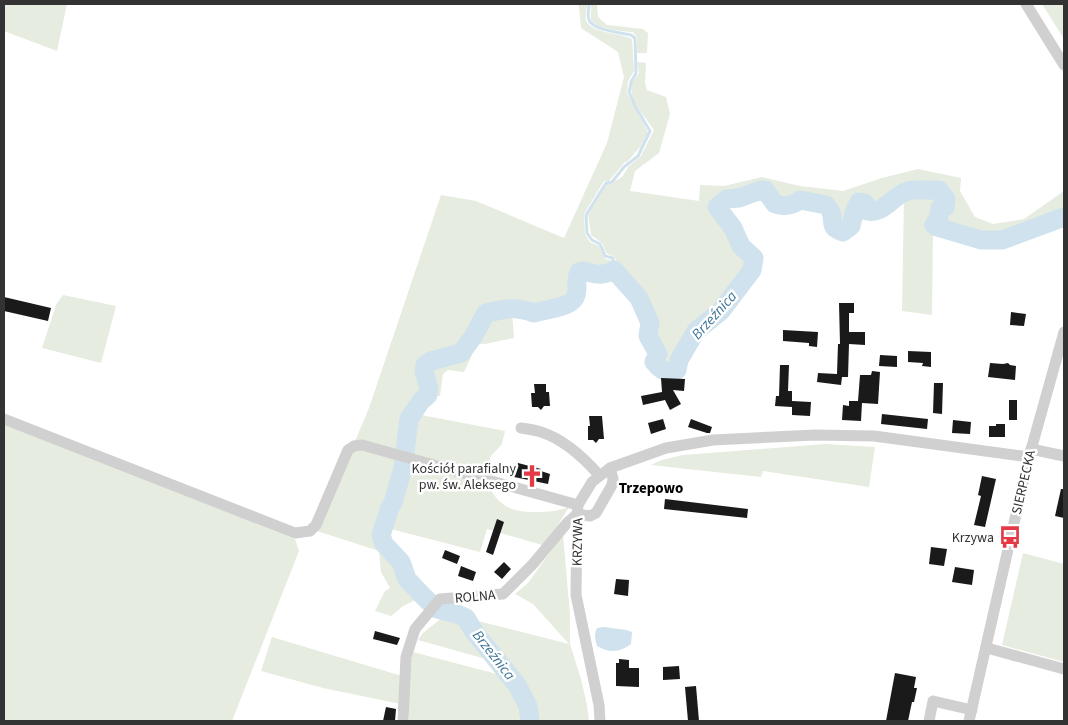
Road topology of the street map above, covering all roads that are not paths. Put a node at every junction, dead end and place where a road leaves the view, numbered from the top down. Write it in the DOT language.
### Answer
graph roads {
  1 [pos="1026,4"];
  2 [pos="1064,65"];
  3 [pos="1064,332"];
  4 [pos="4,419"];
  5 [pos="521,428"];
  6 [pos="1030,453"];
  7 [pos="1064,456"];
  8 [pos="610,468"];
  9 [pos="599,475"];
  10 [pos="578,510"];
  11 [pos="986,648"];
  12 [pos="1064,669"];
  13 [pos="972,710"];
  14 [pos="403,721"];
  15 [pos="600,721"];
  16 [pos="929,721"];
  17 [pos="969,721"];
  1 -- 2 [label="street"];
  3 -- 6 [label="street, SIERPECKA"];
  4 -- 10 [label="street"];
  5 -- 9 [label="street"];
  6 -- 7 [label="street, KRZYWA"];
  6 -- 8 [label="street, KRZYWA"];
  6 -- 11 [label="street, SIERPECKA"];
  8 -- 9 [label="street, KRZYWA"];
  8 -- 10 [label="street"];
  9 -- 10 [label="street, KRZYWA"];
  10 -- 14 [label="street, ROLNA"];
  10 -- 15 [label="street, KRZYWA"];
  11 -- 12 [label="street"];
  11 -- 13 [label="street, SIERPECKA"];
  13 -- 16 [label="street"];
  13 -- 17 [label="street, SIERPECKA"];
}
